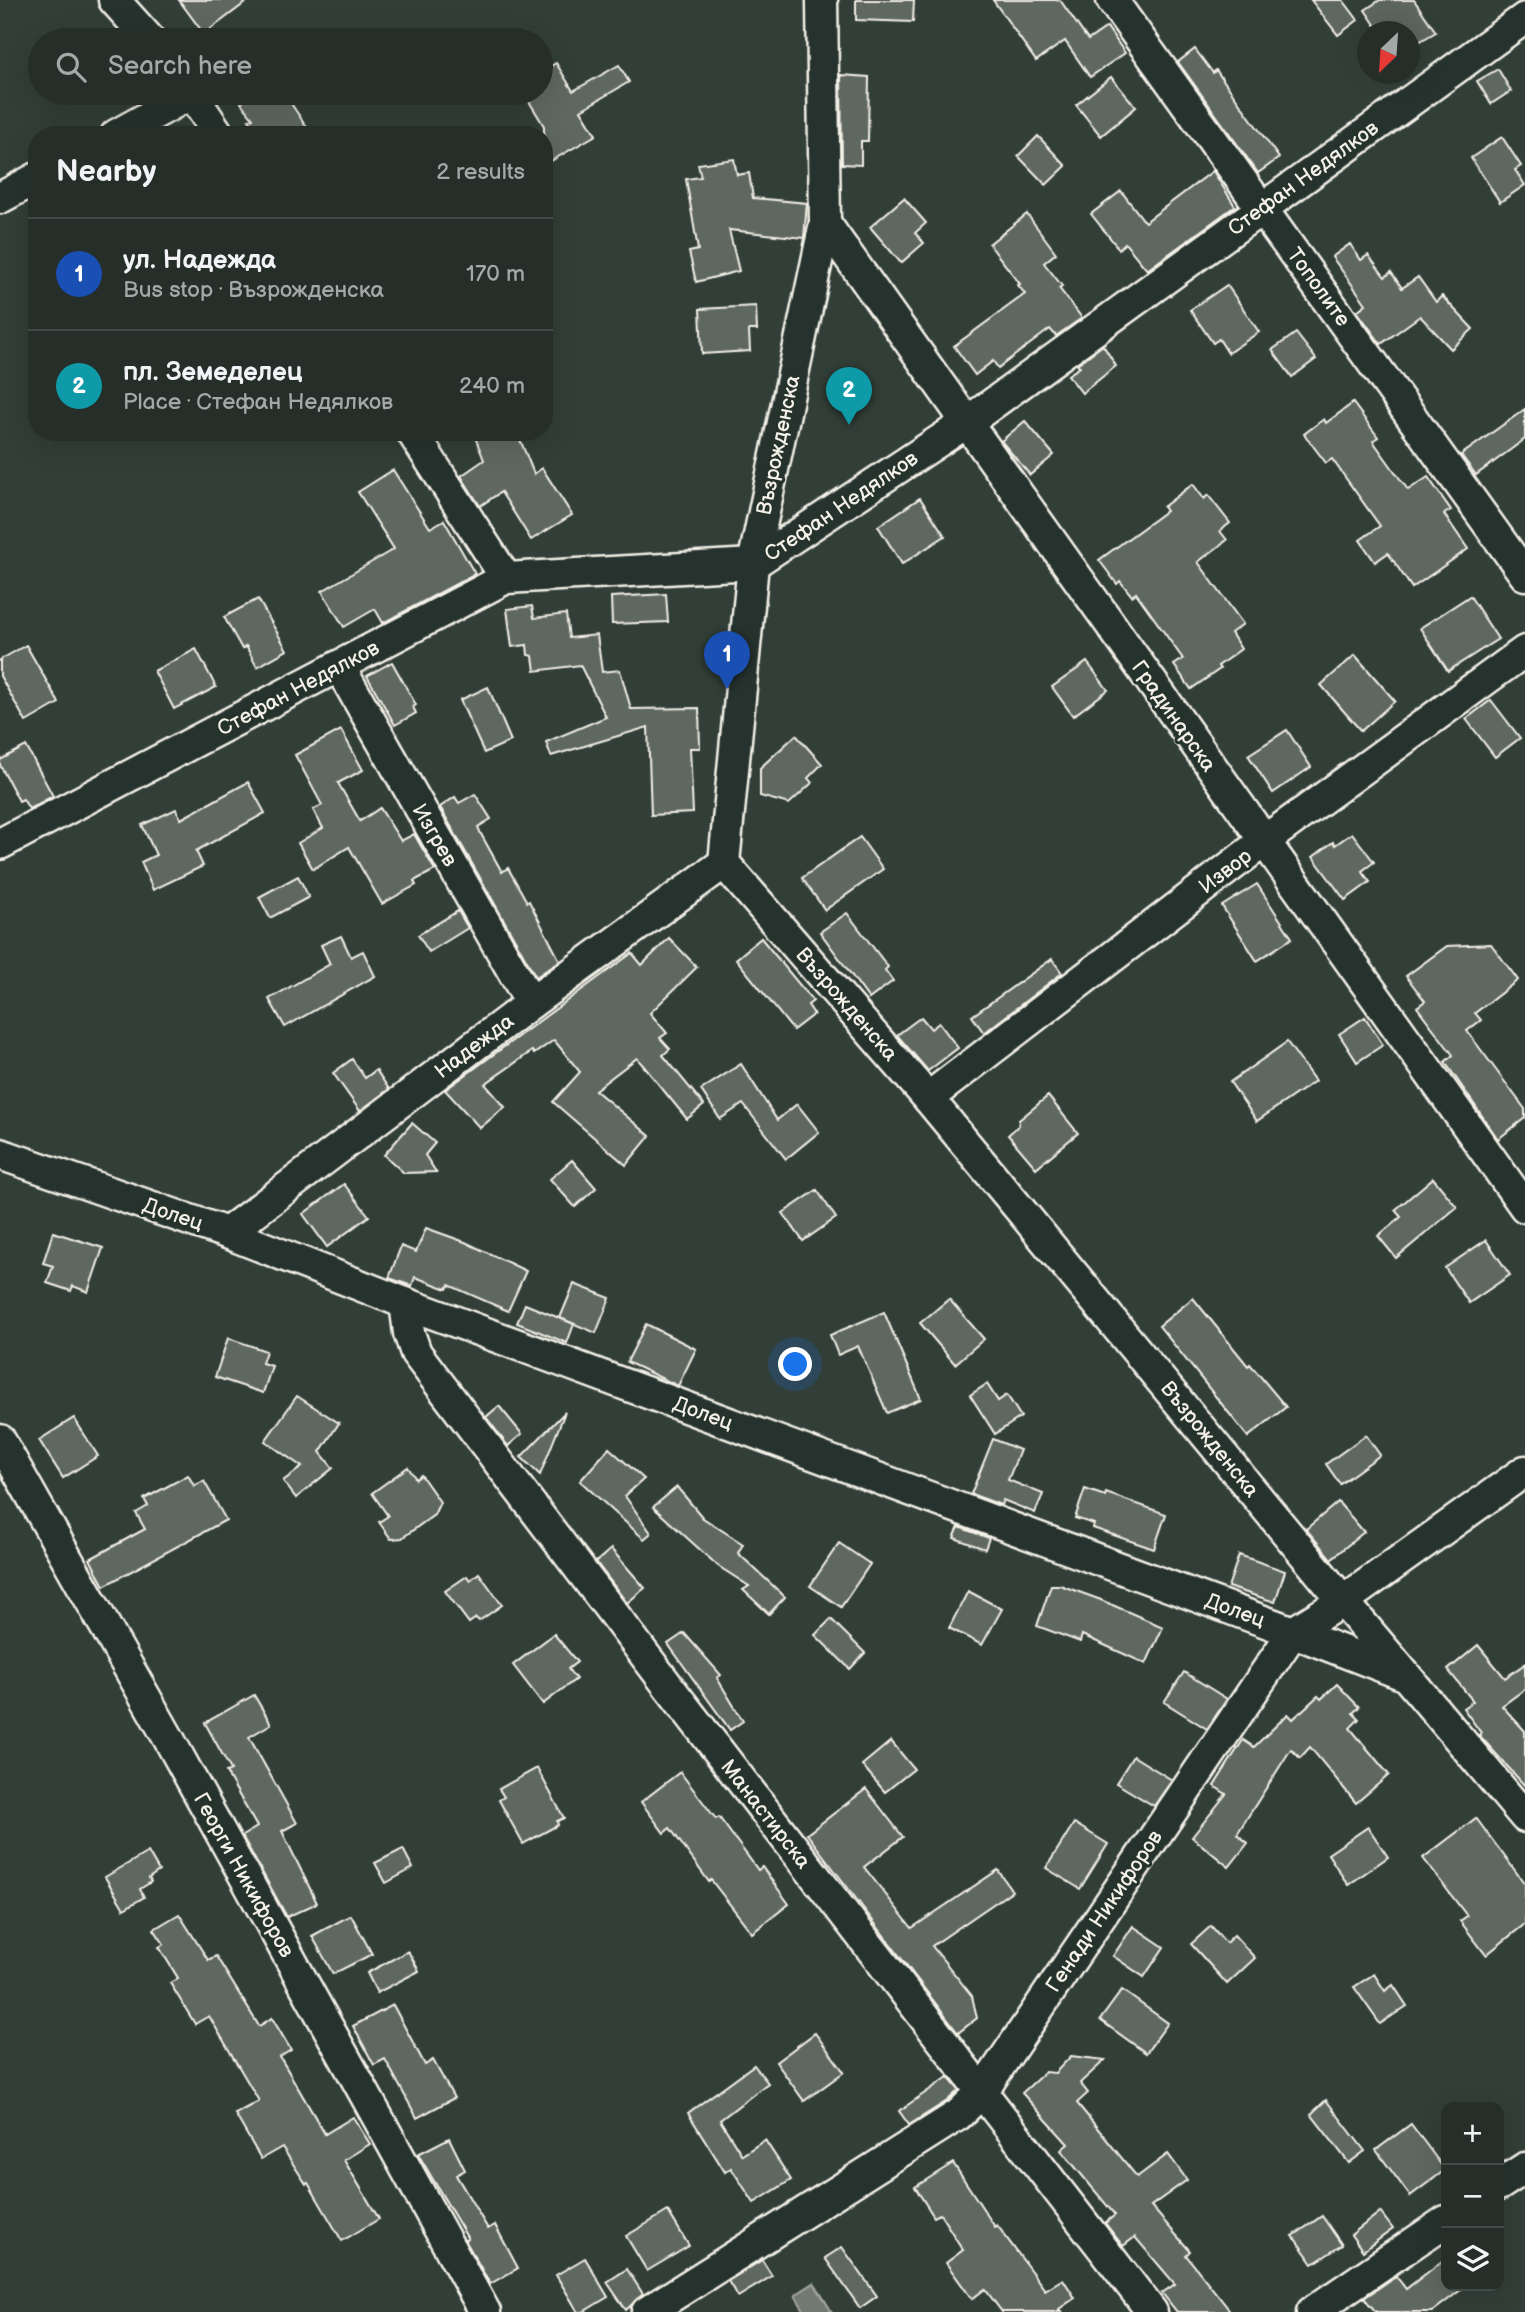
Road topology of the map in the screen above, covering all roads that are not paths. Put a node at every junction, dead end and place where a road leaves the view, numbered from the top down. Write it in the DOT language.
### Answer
graph roads {
  1 [pos="114,0"];
  2 [pos="822,0"];
  3 [pos="1112,0"];
  4 [pos="1525,18"];
  5 [pos="139,28"];
  6 [pos="170,105"];
  7 [pos="200,105"];
  8 [pos="132,126"];
  9 [pos="213,126"];
  10 [pos="28,183"];
  11 [pos="0,198"];
  12 [pos="1262,208"];
  13 [pos="825,223"];
  14 [pos="966,423"];
  15 [pos="418,441"];
  16 [pos="753,564"];
  17 [pos="1525,575"];
  18 [pos="506,578"];
  19 [pos="1525,650"];
  20 [pos="339,666"];
  21 [pos="1264,841"];
  22 [pos="0,844"];
  23 [pos="723,863"];
  24 [pos="531,1003"];
  25 [pos="928,1098"];
  26 [pos="0,1154"];
  27 [pos="1525,1208"];
  28 [pos="227,1233"];
  29 [pos="405,1303"];
  30 [pos="0,1440"];
  31 [pos="1525,1471"];
  32 [pos="1343,1601"];
  33 [pos="1293,1632"];
  34 [pos="1405,1676"];
  35 [pos="1525,1817"];
  36 [pos="982,2092"];
  37 [pos="1525,2168"];
  38 [pos="1504,2182"];
  39 [pos="1441,2224"];
  40 [pos="485,2312"];
  41 [pos="647,2312"];
  42 [pos="1152,2312"];
  43 [pos="1312,2312"];
  1 -- 5 [label="street"];
  2 -- 13 [label="street, Възрожденска"];
  3 -- 12 [label="street, Тополите"];
  4 -- 12 [label="street, Стефан Недялков"];
  6 -- 8 [label="street"];
  7 -- 9 [label="street"];
  10 -- 11 [label="street"];
  12 -- 14 [label="street, Стефан Недялков"];
  12 -- 17 [label="street, Тополите"];
  13 -- 14 [label="street, Градинарска"];
  13 -- 16 [label="street, Възрожденска"];
  14 -- 16 [label="street, Стефан Недялков"];
  14 -- 21 [label="street, Градинарска"];
  15 -- 18 [label="street"];
  16 -- 18 [label="street, Стефан Недялков"];
  16 -- 23 [label="street, Възрожденска"];
  18 -- 20 [label="street, Стефан Недялков"];
  19 -- 21 [label="street, Извор"];
  20 -- 22 [label="street, Стефан Недялков"];
  20 -- 24 [label="street, Изгрев"];
  21 -- 25 [label="street, Извор"];
  21 -- 27 [label="street, Градинарска"];
  23 -- 24 [label="street, Надежда"];
  23 -- 25 [label="street, Възрожденска"];
  24 -- 28 [label="street, Надежда"];
  25 -- 32 [label="street, Възрожденска"];
  26 -- 28 [label="street, Долец"];
  28 -- 29 [label="street, Долец"];
  29 -- 33 [label="street, Долец"];
  29 -- 36 [label="street, Манастирска"];
  30 -- 40 [label="street, Георги Никифоров"];
  31 -- 32 [label="street, Генади Никифоров"];
  32 -- 33 [label="street, Генади Никифоров"];
  32 -- 34 [label="street, Възрожденска"];
  33 -- 34 [label="street, Долец"];
  33 -- 36 [label="street, Генади Никифоров"];
  34 -- 35 [label="street, Възрожденска"];
  36 -- 41 [label="street, Генади Никифоров"];
  36 -- 42 [label="street, Манастирска"];
  37 -- 38 [label="street"];
  39 -- 43 [label="street"];
}
